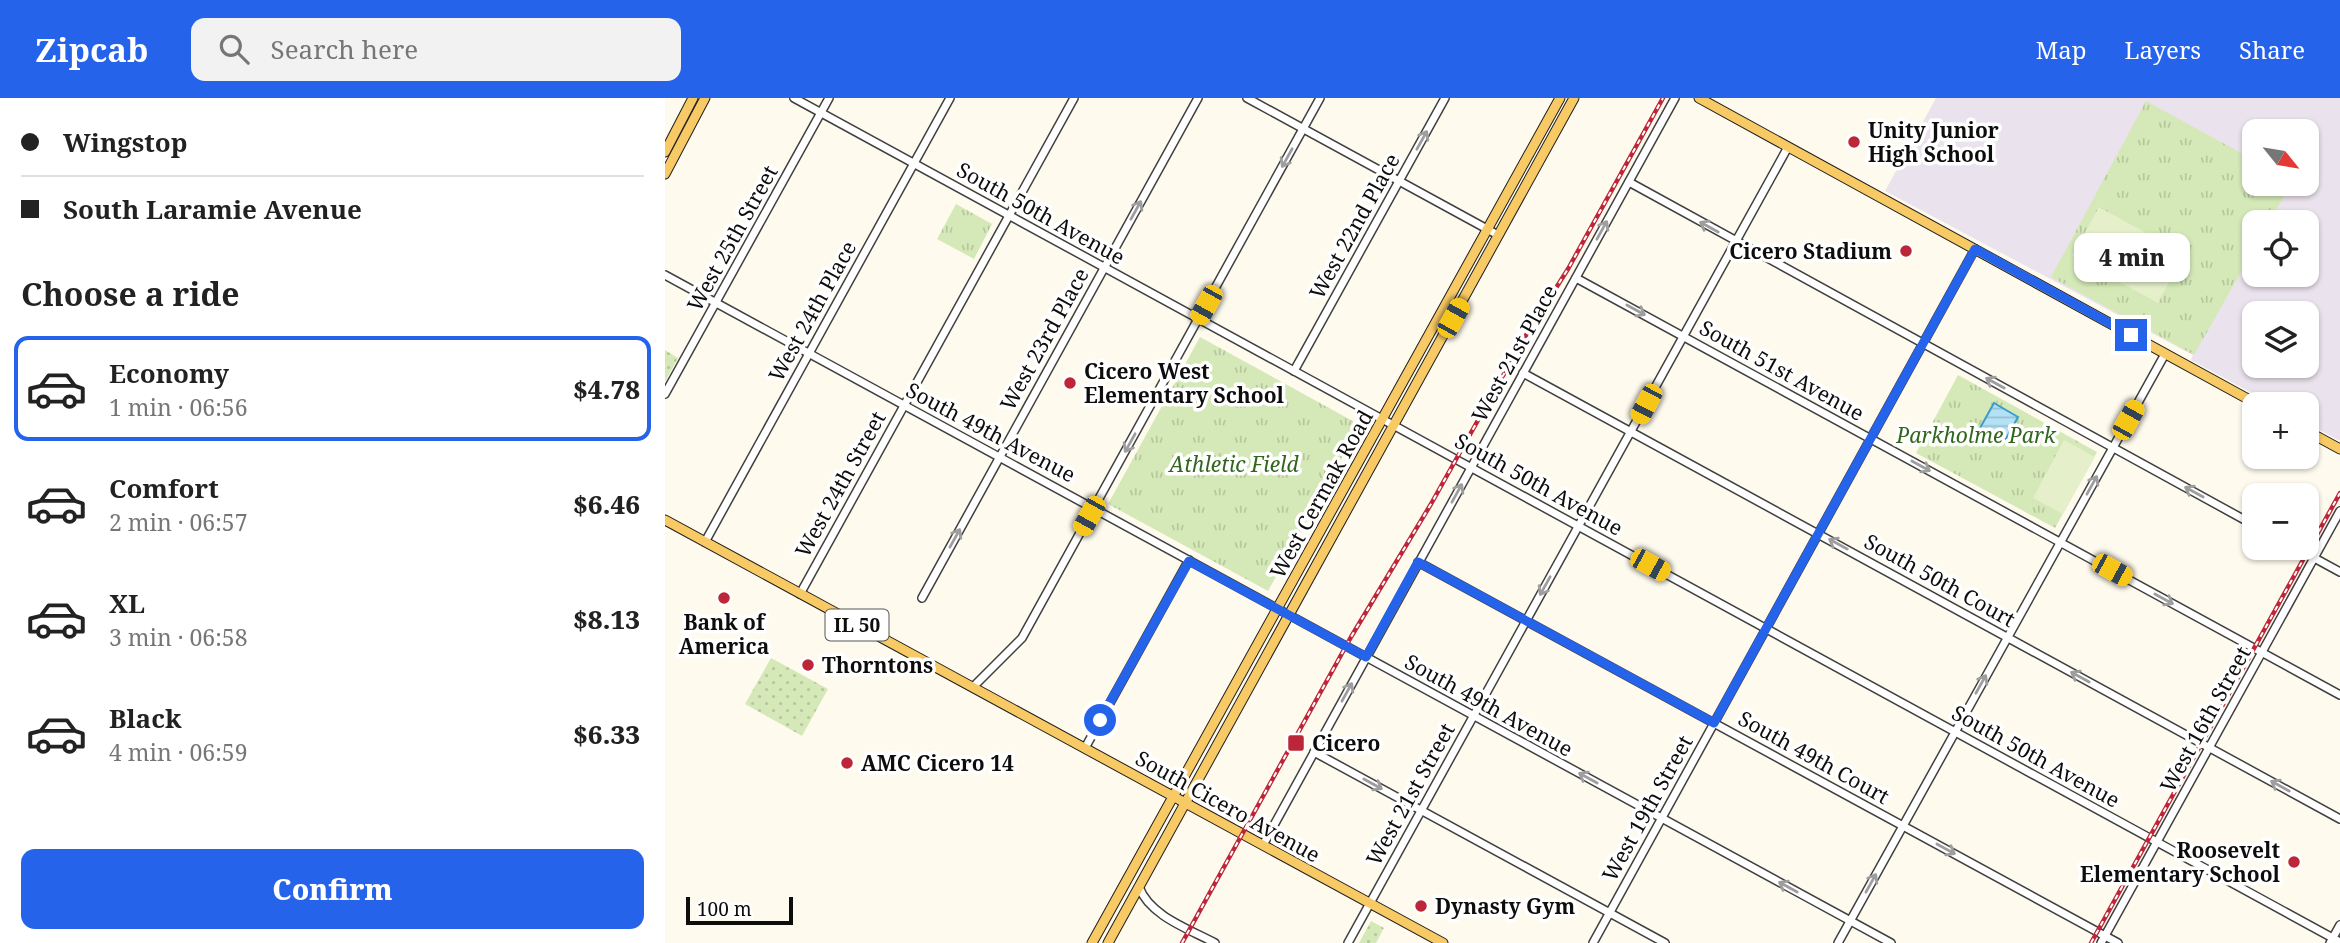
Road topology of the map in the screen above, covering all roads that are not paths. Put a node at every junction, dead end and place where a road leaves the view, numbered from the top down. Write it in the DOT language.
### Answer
graph roads {
  1 [pos="693,98"];
  2 [pos="705,98"];
  3 [pos="794,98"];
  4 [pos="828,98"];
  5 [pos="950,98"];
  6 [pos="1075,98"];
  7 [pos="1198,98"];
  8 [pos="1247,98"];
  9 [pos="1320,98"];
  10 [pos="1445,98"];
  11 [pos="1560,98"];
  12 [pos="1574,98"];
  13 [pos="1675,98"];
  14 [pos="1699,98"];
  15 [pos="820,113"];
  16 [pos="1303,129"];
  17 [pos="1788,147"];
  18 [pos="665,152"];
  19 [pos="914,163"];
  20 [pos="665,174"];
  21 [pos="1399,181"];
  22 [pos="1629,183"];
  23 [pos="1009,216"];
  24 [pos="1487,229"];
  25 [pos="1498,235"];
  26 [pos="1735,241"];
  27 [pos="1975,249"];
  28 [pos="1104,267"];
  29 [pos="665,275"];
  30 [pos="1576,278"];
  31 [pos="716,303"];
  32 [pos="1198,319"];
  33 [pos="1683,336"];
  34 [pos="1923,344"];
  35 [pos="809,353"];
  36 [pos="2165,354"];
  37 [pos="1294,371"];
  38 [pos="1523,373"];
  39 [pos="665,394"];
  40 [pos="2242,396"];
  41 [pos="904,405"];
  42 [pos="1383,419"];
  43 [pos="1393,425"];
  44 [pos="1630,431"];
  45 [pos="2319,438"];
  46 [pos="1871,439"];
  47 [pos="2113,447"];
  48 [pos="2340,449"];
  49 [pos="1000,457"];
  50 [pos="1471,467"];
  51 [pos="1095,508"];
  52 [pos="2340,511"];
  53 [pos="2242,518"];
  54 [pos="665,520"];
  55 [pos="1578,526"];
  56 [pos="1818,534"];
  57 [pos="705,542"];
  58 [pos="2060,542"];
  59 [pos="2319,549"];
  60 [pos="2313,560"];
  61 [pos="2318,560"];
  62 [pos="1189,561"];
  63 [pos="1418,562"];
  64 [pos="2340,572"];
  65 [pos="800,594"];
  66 [pos="922,598"];
  67 [pos="1277,610"];
  68 [pos="1288,615"];
  69 [pos="1526,620"];
  70 [pos="1766,629"];
  71 [pos="2008,637"];
  72 [pos="2262,653"];
  73 [pos="1366,657"];
  74 [pos="973,688"];
  75 [pos="2340,695"];
  76 [pos="1473,716"];
  77 [pos="1714,723"];
  78 [pos="1955,732"];
  79 [pos="2210,747"];
  80 [pos="1085,748"];
  81 [pos="1314,752"];
  82 [pos="1174,797"];
  83 [pos="1185,803"];
  84 [pos="1421,810"];
  85 [pos="1661,818"];
  86 [pos="2340,818"];
  87 [pos="1903,826"];
  88 [pos="2157,842"];
  89 [pos="1263,845"];
  90 [pos="1139,887"];
  91 [pos="1370,904"];
  92 [pos="1609,913"];
  93 [pos="1850,921"];
  94 [pos="2340,925"];
  95 [pos="2103,940"];
  96 [pos="2334,941"];
  97 [pos="1092,943"];
  98 [pos="1108,943"];
  99 [pos="1215,943"];
  100 [pos="1348,943"];
  101 [pos="1443,943"];
  102 [pos="1593,943"];
  103 [pos="1665,943"];
  104 [pos="1838,943"];
  105 [pos="1891,943"];
  106 [pos="2118,943"];
  1 -- 18 [label="main road"];
  2 -- 20 [label="main road"];
  3 -- 15 [label="street, South 50th Avenue"];
  4 -- 15 [label="street, West 25th Street"];
  5 -- 19 [label="street, West 24th Place"];
  6 -- 23 [label="street, West 24th Street"];
  28 -- 7 [label="street, West 23rd Place, one-way"];
  8 -- 16 [label="street"];
  9 -- 16 [label="street"];
  21 -- 10 [label="street, West 22nd Place, one-way"];
  11 -- 24 [label="main road, West Cermak Road"];
  12 -- 25 [label="main road, West Cermak Road"];
  13 -- 22 [label="street, West 21st Place"];
  14 -- 17 [label="main road"];
  15 -- 19 [label="street, South 50th Avenue"];
  15 -- 31 [label="street, West 25th Street"];
  16 -- 21 [label="street"];
  16 -- 32 [label="street, one-way"];
  17 -- 26 [label="street, West 21st Street"];
  17 -- 27 [label="main road"];
  19 -- 23 [label="street, South 50th Avenue"];
  19 -- 35 [label="street, West 24th Place"];
  21 -- 24 [label="street"];
  21 -- 37 [label="street, West 22nd Place"];
  26 -- 22 [label="street, one-way"];
  30 -- 22 [label="street, West 21st Place, one-way"];
  23 -- 28 [label="street, South 50th Avenue"];
  23 -- 41 [label="street, West 24th Street"];
  24 -- 25 [label="street"];
  24 -- 42 [label="main road, West Cermak Road"];
  25 -- 43 [label="main road, West Cermak Road"];
  26 -- 33 [label="street, West 21st Street"];
  26 -- 34 [label="street"];
  27 -- 34 [label="street, West 19th Street"];
  27 -- 36 [label="main road"];
  28 -- 32 [label="street, South 50th Avenue"];
  28 -- 49 [label="street, West 23rd Place"];
  29 -- 31 [label="street, South 49th Avenue"];
  30 -- 33 [label="street, South 51st Avenue, one-way"];
  30 -- 38 [label="street, West 21st Place"];
  31 -- 35 [label="street, South 49th Avenue"];
  31 -- 39 [label="street, West 25th Street"];
  32 -- 37 [label="street, South 50th Avenue"];
  32 -- 51 [label="street, one-way"];
  33 -- 44 [label="street, West 21st Street"];
  33 -- 46 [label="street, South 51st Avenue"];
  34 -- 46 [label="street, West 19th Street"];
  47 -- 34 [label="street, one-way"];
  35 -- 41 [label="street, South 49th Avenue"];
  35 -- 57 [label="street, West 24th Place"];
  36 -- 40 [label="main road"];
  36 -- 47 [label="street"];
  37 -- 42 [label="street, South 50th Avenue"];
  38 -- 44 [label="street, South 50th Court"];
  38 -- 50 [label="street, West 21st Place"];
  41 -- 49 [label="street, South 49th Avenue"];
  41 -- 65 [label="street, West 24th Street"];
  42 -- 43 [label="street, South 50th Avenue"];
  42 -- 67 [label="main road, West Cermak Road"];
  43 -- 50 [label="street, South 50th Avenue"];
  43 -- 68 [label="main road, West Cermak Road"];
  44 -- 55 [label="street, West 21st Street"];
  44 -- 56 [label="street, South 50th Court"];
  45 -- 48 [label="main road"];
  46 -- 56 [label="street, West 19th Street"];
  46 -- 58 [label="street, South 51st Avenue, one-way"];
  53 -- 47 [label="street, one-way"];
  58 -- 47 [label="street, one-way"];
  49 -- 51 [label="street, South 49th Avenue"];
  66 -- 49 [label="street, West 23rd Place, one-way"];
  50 -- 55 [label="street, South 50th Avenue"];
  63 -- 50 [label="street, West 21st Place, one-way"];
  51 -- 62 [label="street, South 49th Avenue"];
  51 -- 74 [label="street"];
  52 -- 59 [label="street, West 16th Street"];
  54 -- 57 [label="main road, South Cicero Avenue / IL 50"];
  55 -- 69 [label="street, West 21st Street, one-way"];
  55 -- 70 [label="street, South 50th Avenue"];
  56 -- 70 [label="street, West 19th Street"];
  71 -- 56 [label="street, South 50th Court, one-way"];
  57 -- 65 [label="main road, South Cicero Avenue / IL 50"];
  58 -- 71 [label="street"];
  58 -- 72 [label="street, South 51st Avenue, one-way"];
  60 -- 72 [label="street, West 16th Street"];
  61 -- 64 [label="street"];
  62 -- 67 [label="street, South 49th Avenue"];
  62 -- 80 [label="street"];
  63 -- 69 [label="street, South 49th Court"];
  63 -- 73 [label="street, West 21st Place"];
  65 -- 74 [label="main road, South Cicero Avenue / IL 50"];
  67 -- 68 [label="street, South 49th Avenue"];
  67 -- 82 [label="main road, West Cermak Road"];
  68 -- 73 [label="street, South 49th Avenue"];
  68 -- 83 [label="main road, West Cermak Road"];
  69 -- 76 [label="street, West 21st Street"];
  69 -- 77 [label="street, South 49th Court"];
  70 -- 77 [label="street, West 19th Street"];
  70 -- 78 [label="street, South 50th Avenue"];
  78 -- 71 [label="street, one-way"];
  79 -- 71 [label="street, South 50th Court, one-way"];
  72 -- 75 [label="street, South 51st Avenue"];
  72 -- 79 [label="street, West 16th Street"];
  73 -- 76 [label="street, South 49th Avenue"];
  81 -- 73 [label="street, West 21st Place, one-way"];
  74 -- 80 [label="main road, South Cicero Avenue / IL 50"];
  76 -- 84 [label="street, West 21st Street"];
  85 -- 76 [label="street, South 49th Avenue, one-way"];
  77 -- 85 [label="street, West 19th Street"];
  77 -- 87 [label="street, South 49th Court"];
  78 -- 87 [label="street"];
  78 -- 88 [label="street, South 50th Avenue"];
  86 -- 79 [label="street, South 50th Court, one-way"];
  79 -- 88 [label="street, West 16th Street"];
  80 -- 82 [label="main road, South Cicero Avenue / IL 50"];
  81 -- 84 [label="street, one-way"];
  81 -- 89 [label="street, West 21st Place"];
  82 -- 83 [label="main road, South Cicero Avenue / IL 50"];
  82 -- 97 [label="main road, West Cermak Road"];
  83 -- 89 [label="main road, South Cicero Avenue / IL 50"];
  83 -- 90 [label="main road, West Cermak Road"];
  84 -- 91 [label="street, West 21st Street"];
  84 -- 92 [label="street"];
  85 -- 92 [label="street, West 19th Street"];
  93 -- 85 [label="street, South 49th Avenue, one-way"];
  93 -- 87 [label="street, one-way"];
  87 -- 95 [label="street, South 49th Court, one-way"];
  88 -- 95 [label="street, West 16th Street"];
  88 -- 96 [label="street, South 50th Avenue"];
  89 -- 91 [label="main road, South Cicero Avenue / IL 50"];
  90 -- 98 [label="main road, West Cermak Road"];
  90 -- 99 [label="street"];
  91 -- 100 [label="street, West 21st Street"];
  91 -- 101 [label="main road, South Cicero Avenue / IL 50"];
  92 -- 102 [label="street, West 19th Street"];
  92 -- 103 [label="street"];
  93 -- 104 [label="street"];
  93 -- 105 [label="street, South 49th Avenue"];
  94 -- 96 [label="street"];
  95 -- 106 [label="street, South 49th Court"];
}
